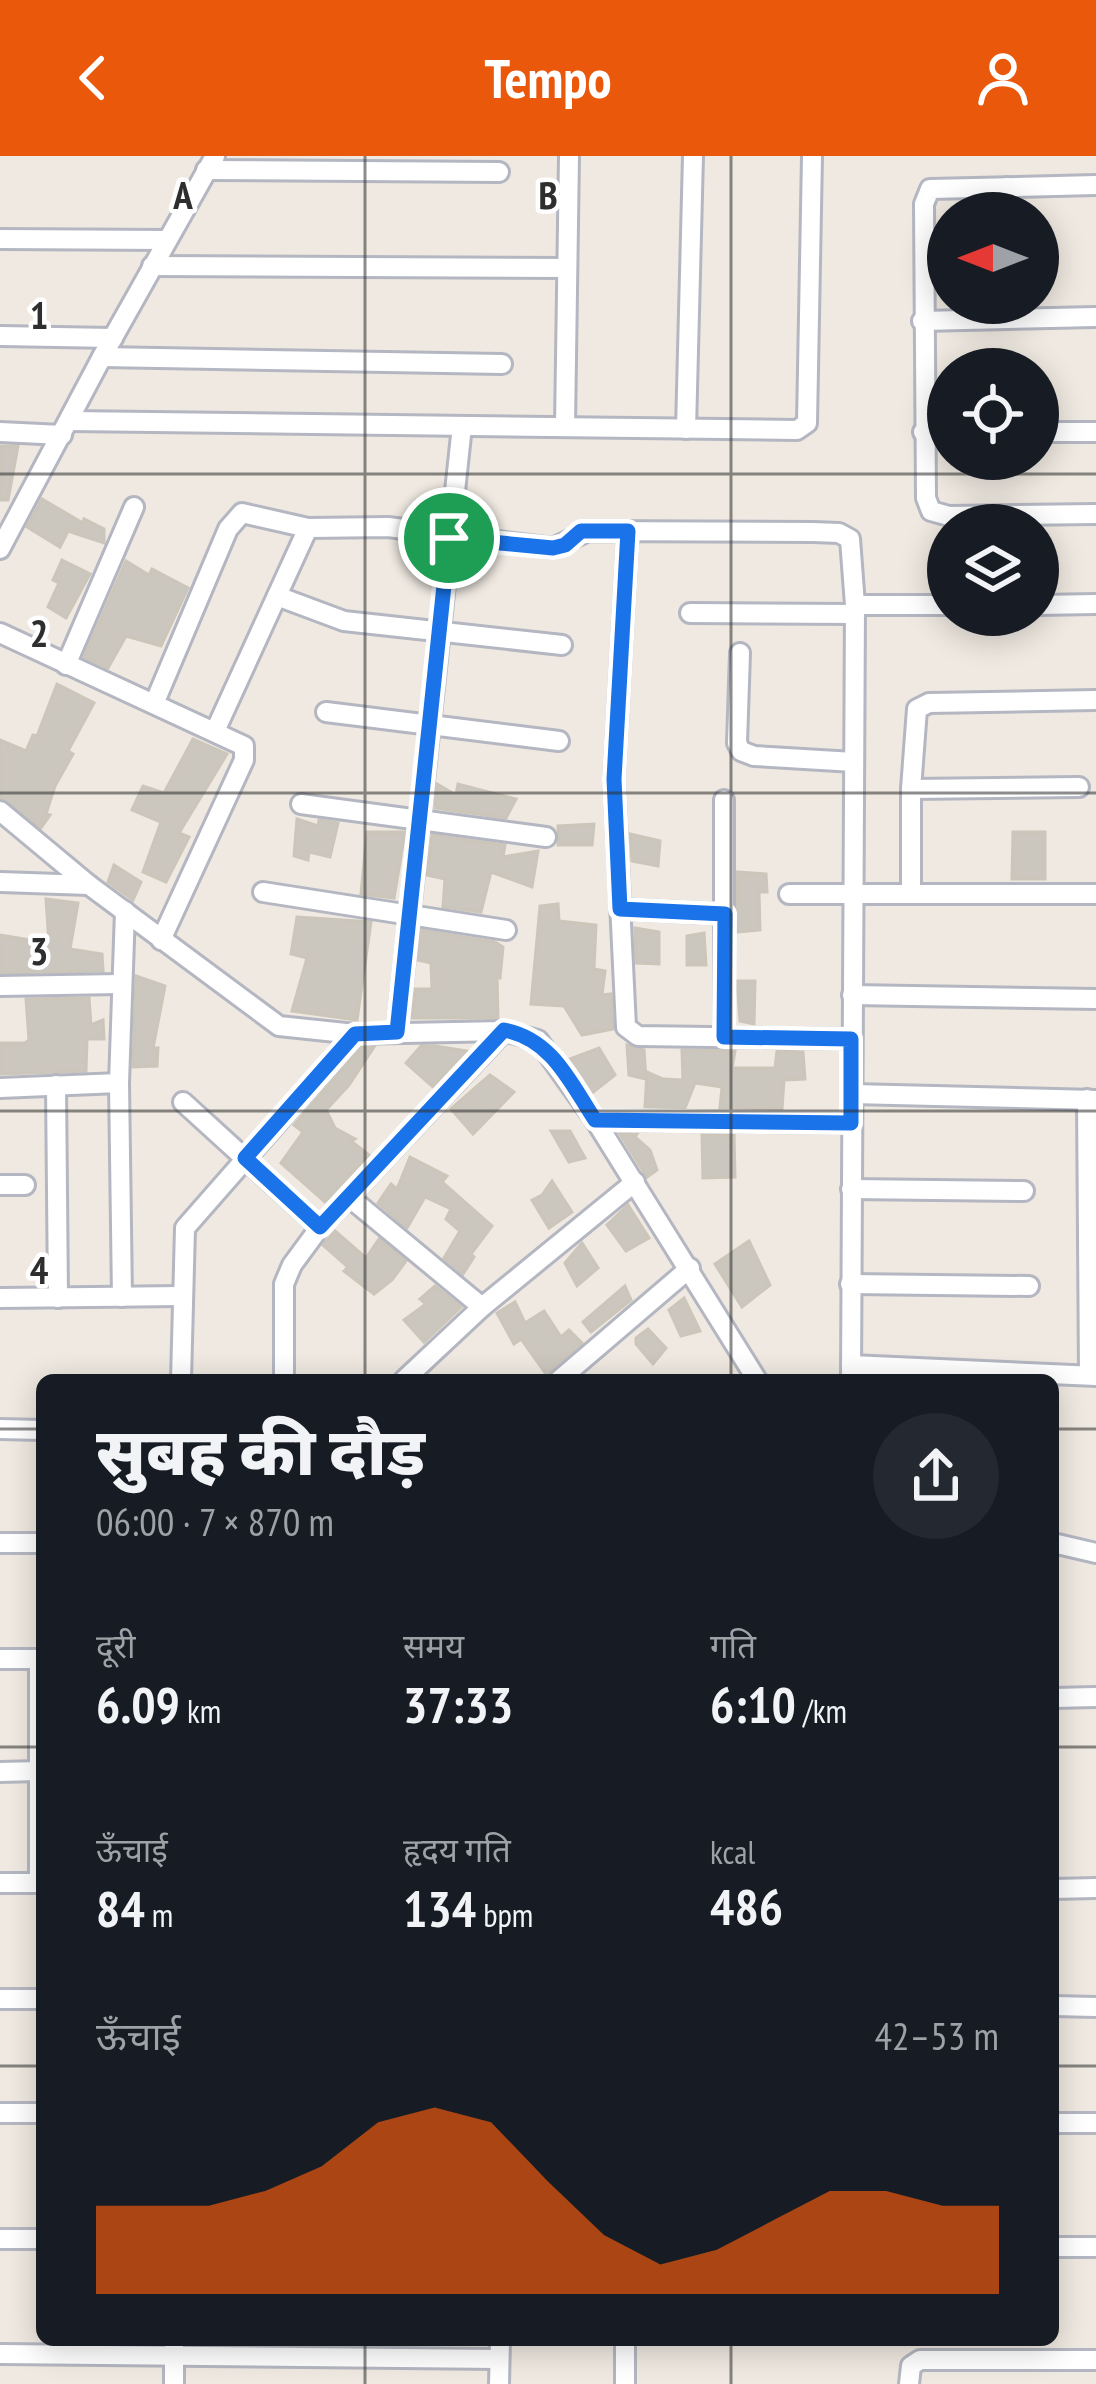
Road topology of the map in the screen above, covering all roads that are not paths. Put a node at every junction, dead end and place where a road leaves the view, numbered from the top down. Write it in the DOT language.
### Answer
graph roads {
  1 [pos="568,156"];
  2 [pos="693,156"];
  3 [pos="812,156"];
  4 [pos="210,163"];
  5 [pos="499,172"];
  6 [pos="1096,185"];
  7 [pos="1006,187"];
  8 [pos="1006,192"];
  9 [pos="0,239"];
  10 [pos="166,240"];
  11 [pos="152,266"];
  12 [pos="567,268"];
  13 [pos="1059,314"];
  14 [pos="1096,317"];
  15 [pos="927,320"];
  16 [pos="922,321"];
  17 [pos="0,336"];
  18 [pos="112,338"];
  19 [pos="102,357"];
  20 [pos="502,364"];
  21 [pos="462,426"];
  22 [pos="565,426"];
  23 [pos="66,428"];
  24 [pos="686,429"];
  25 [pos="0,432"];
  26 [pos="923,432"];
  27 [pos="927,432"];
  28 [pos="1059,432"];
  29 [pos="1096,432"];
  30 [pos="134,507"];
  31 [pos="1096,514"];
  32 [pos="308,528"];
  33 [pos="628,531"];
  34 [pos="449,538"];
  35 [pos="0,549"];
  36 [pos="277,596"];
  37 [pos="1096,604"];
  38 [pos="1059,605"];
  39 [pos="927,606"];
  40 [pos="855,609"];
  41 [pos="690,613"];
  42 [pos="0,632"];
  43 [pos="438,634"];
  44 [pos="562,645"];
  45 [pos="740,653"];
  46 [pos="66,665"];
  47 [pos="1096,700"];
  48 [pos="154,704"];
  49 [pos="326,712"];
  50 [pos="429,728"];
  51 [pos="216,729"];
  52 [pos="560,741"];
  53 [pos="854,762"];
  54 [pos="1079,787"];
  55 [pos="911,789"];
  56 [pos="724,800"];
  57 [pos="301,804"];
  58 [pos="0,811"];
  59 [pos="417,822"];
  60 [pos="546,837"];
  61 [pos="0,882"];
  62 [pos="89,885"];
  63 [pos="263,892"];
  64 [pos="789,894"];
  65 [pos="852,894"];
  66 [pos="911,894"];
  67 [pos="1096,894"];
  68 [pos="620,909"];
  69 [pos="125,911"];
  70 [pos="725,914"];
  71 [pos="408,915"];
  72 [pos="506,930"];
  73 [pos="160,940"];
  74 [pos="120,984"];
  75 [pos="0,986"];
  76 [pos="852,995"];
  77 [pos="1096,999"];
  78 [pos="504,1030"];
  79 [pos="397,1032"];
  80 [pos="355,1034"];
  81 [pos="724,1037"];
  82 [pos="851,1039"];
  83 [pos="119,1083"];
  84 [pos="56,1085"];
  85 [pos="0,1088"];
  86 [pos="852,1094"];
  87 [pos="1091,1100"];
  88 [pos="183,1102"];
  89 [pos="595,1120"];
  90 [pos="851,1123"];
  91 [pos="245,1158"];
  92 [pos="635,1182"];
  93 [pos="0,1185"];
  94 [pos="25,1185"];
  95 [pos="851,1190"];
  96 [pos="1024,1191"];
  97 [pos="349,1197"];
  98 [pos="320,1227"];
  99 [pos="690,1268"];
  100 [pos="850,1284"];
  101 [pos="1029,1286"];
  102 [pos="182,1296"];
  103 [pos="122,1297"];
  104 [pos="0,1298"];
  105 [pos="58,1298"];
  106 [pos="482,1307"];
  107 [pos="851,1373"];
  108 [pos="181,1374"];
  109 [pos="284,1374"];
  110 [pos="410,1374"];
  111 [pos="566,1374"];
  112 [pos="753,1374"];
  113 [pos="972,1374"];
  114 [pos="1059,1375"];
  115 [pos="1092,1375"];
  116 [pos="0,1429"];
  117 [pos="36,1430"];
  118 [pos="0,1543"];
  119 [pos="36,1543"];
  120 [pos="1059,1544"];
  121 [pos="1096,1553"];
  122 [pos="0,1659"];
  123 [pos="36,1659"];
  124 [pos="1096,1697"];
  125 [pos="1059,1698"];
  126 [pos="36,1771"];
  127 [pos="0,1772"];
  128 [pos="0,1883"];
  129 [pos="36,1883"];
  130 [pos="1096,1888"];
  131 [pos="1059,1889"];
  132 [pos="0,1999"];
  133 [pos="36,1999"];
  134 [pos="1059,2006"];
  135 [pos="1096,2007"];
  136 [pos="0,2113"];
  137 [pos="36,2113"];
  138 [pos="1059,2123"];
  139 [pos="1096,2123"];
  140 [pos="36,2239"];
  141 [pos="0,2240"];
  142 [pos="1059,2247"];
  143 [pos="1096,2247"];
  144 [pos="625,2346"];
  145 [pos="174,2348"];
  146 [pos="500,2349"];
  147 [pos="0,2354"];
  148 [pos="1096,2360"];
  149 [pos="174,2384"];
  150 [pos="499,2384"];
  151 [pos="625,2384"];
  152 [pos="908,2384"];
  1 -- 12 [label="street"];
  2 -- 24 [label="street"];
  3 -- 24 [label="street"];
  4 -- 5 [label="street"];
  4 -- 10 [label="street"];
  6 -- 7 [label="street"];
  7 -- 8 [label="street"];
  7 -- 16 [label="street"];
  9 -- 10 [label="street"];
  10 -- 11 [label="street"];
  11 -- 12 [label="street"];
  11 -- 18 [label="street"];
  12 -- 22 [label="street"];
  13 -- 14 [label="street"];
  15 -- 16 [label="street"];
  16 -- 26 [label="street"];
  17 -- 18 [label="street"];
  18 -- 19 [label="street"];
  19 -- 20 [label="street"];
  19 -- 23 [label="street"];
  21 -- 22 [label="street"];
  21 -- 23 [label="street"];
  21 -- 34 [label="street"];
  22 -- 24 [label="street"];
  23 -- 25 [label="street"];
  23 -- 35 [label="street"];
  26 -- 27 [label="street"];
  26 -- 31 [label="street"];
  28 -- 29 [label="street"];
  30 -- 46 [label="street"];
  32 -- 34 [label="street"];
  32 -- 36 [label="street"];
  32 -- 48 [label="street"];
  33 -- 34 [label="street"];
  33 -- 40 [label="street"];
  33 -- 68 [label="street"];
  34 -- 43 [label="street"];
  36 -- 43 [label="street"];
  36 -- 51 [label="street"];
  37 -- 38 [label="street"];
  39 -- 40 [label="street"];
  40 -- 41 [label="street"];
  40 -- 53 [label="street"];
  42 -- 46 [label="street"];
  43 -- 44 [label="street"];
  43 -- 50 [label="street"];
  45 -- 53 [label="street"];
  46 -- 48 [label="street"];
  47 -- 55 [label="street"];
  48 -- 51 [label="street"];
  49 -- 50 [label="street"];
  50 -- 52 [label="street"];
  50 -- 59 [label="street"];
  51 -- 73 [label="street"];
  53 -- 65 [label="street"];
  54 -- 55 [label="street"];
  55 -- 66 [label="street"];
  56 -- 70 [label="street"];
  57 -- 59 [label="street"];
  58 -- 62 [label="street"];
  59 -- 60 [label="street"];
  59 -- 71 [label="street"];
  61 -- 62 [label="street"];
  62 -- 69 [label="street"];
  63 -- 71 [label="street"];
  64 -- 65 [label="street"];
  65 -- 66 [label="street"];
  65 -- 76 [label="street"];
  66 -- 67 [label="street"];
  68 -- 70 [label="street"];
  68 -- 81 [label="street"];
  69 -- 73 [label="street"];
  69 -- 74 [label="street"];
  70 -- 81 [label="street"];
  71 -- 72 [label="street"];
  71 -- 79 [label="street"];
  73 -- 80 [label="street"];
  74 -- 75 [label="street"];
  74 -- 83 [label="street"];
  76 -- 77 [label="street"];
  76 -- 82 [label="street"];
  78 -- 79 [label="street"];
  78 -- 89 [label="street"];
  78 -- 97 [label="street"];
  79 -- 80 [label="street"];
  80 -- 91 [label="street"];
  81 -- 82 [label="street"];
  82 -- 86 [label="street"];
  83 -- 84 [label="street"];
  83 -- 103 [label="street"];
  84 -- 85 [label="street"];
  84 -- 105 [label="street"];
  86 -- 87 [label="street"];
  86 -- 90 [label="street"];
  87 -- 115 [label="street"];
  88 -- 91 [label="street"];
  89 -- 90 [label="street"];
  89 -- 92 [label="street"];
  90 -- 95 [label="street"];
  91 -- 98 [label="street"];
  91 -- 102 [label="street"];
  92 -- 99 [label="street"];
  92 -- 106 [label="street"];
  93 -- 94 [label="street"];
  95 -- 96 [label="street"];
  95 -- 100 [label="street"];
  97 -- 98 [label="street"];
  97 -- 106 [label="street"];
  98 -- 109 [label="street"];
  99 -- 111 [label="street"];
  99 -- 112 [label="street"];
  100 -- 101 [label="street"];
  100 -- 107 [label="street"];
  102 -- 103 [label="street"];
  102 -- 108 [label="street"];
  103 -- 105 [label="street"];
  104 -- 105 [label="street"];
  106 -- 110 [label="street"];
  107 -- 113 [label="street"];
  114 -- 115 [label="street"];
  116 -- 117 [label="street"];
  118 -- 119 [label="street"];
  120 -- 121 [label="street"];
  122 -- 123 [label="street"];
  124 -- 125 [label="street"];
  126 -- 127 [label="street"];
  128 -- 129 [label="street"];
  130 -- 131 [label="street"];
  132 -- 133 [label="street"];
  134 -- 135 [label="street"];
  136 -- 137 [label="street"];
  138 -- 139 [label="street"];
  140 -- 141 [label="street"];
  142 -- 143 [label="street"];
  144 -- 151 [label="street"];
  145 -- 146 [label="street"];
  145 -- 147 [label="street"];
  145 -- 149 [label="street"];
  146 -- 150 [label="street"];
  148 -- 152 [label="street"];
}
